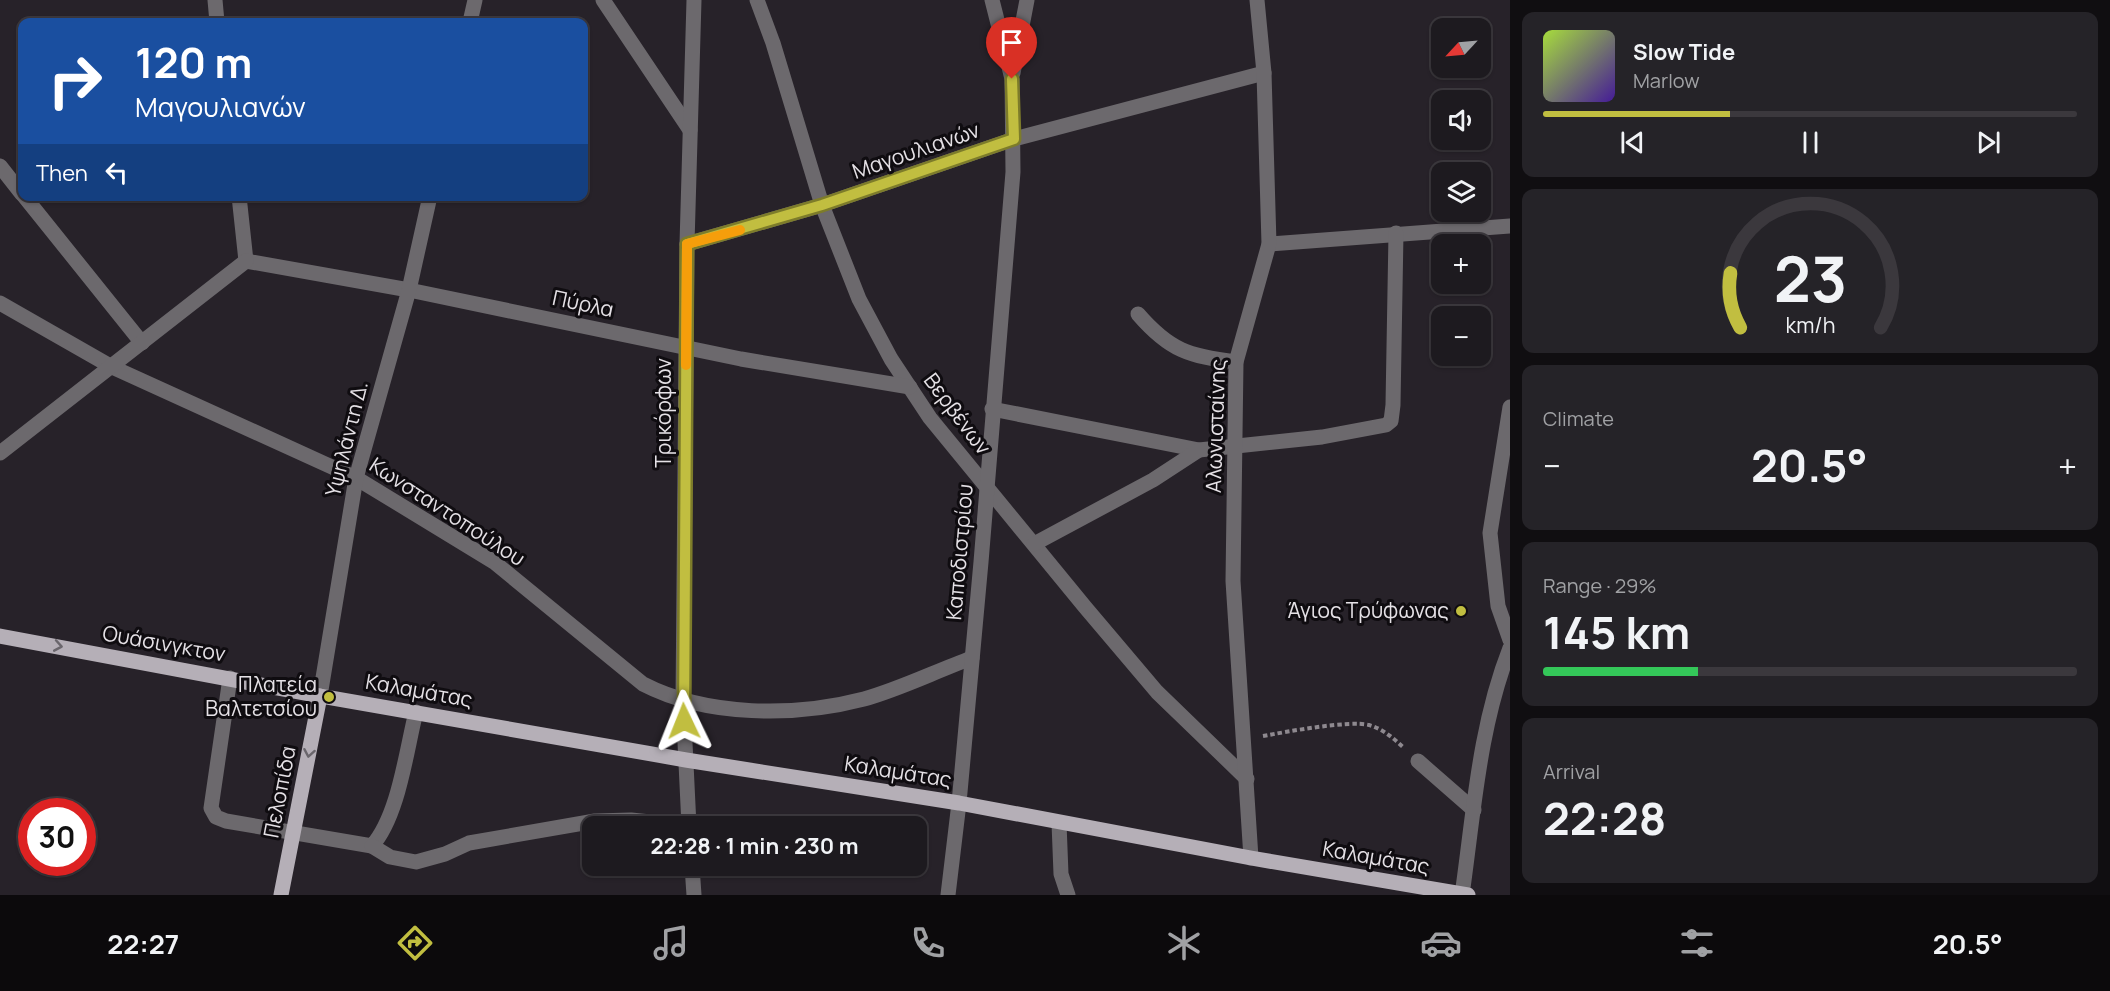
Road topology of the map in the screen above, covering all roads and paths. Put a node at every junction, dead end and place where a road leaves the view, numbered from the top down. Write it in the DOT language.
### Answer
graph roads {
  1 [pos="215,0"];
  2 [pos="476,0"];
  3 [pos="603,0"];
  4 [pos="694,0"];
  5 [pos="757,0"];
  6 [pos="992,0"];
  7 [pos="1027,0"];
  8 [pos="1257,0"];
  9 [pos="217,18"];
  10 [pos="471,18"];
  11 [pos="1264,73"];
  12 [pos="1012,79"];
  13 [pos="690,130"];
  14 [pos="1014,139"];
  15 [pos="0,166"];
  16 [pos="18,189"];
  17 [pos="28,201"];
  18 [pos="240,201"];
  19 [pos="429,201"];
  20 [pos="822,205"];
  21 [pos="1510,226"];
  22 [pos="1396,233"];
  23 [pos="687,244"];
  24 [pos="1269,244"];
  25 [pos="246,261"];
  26 [pos="409,290"];
  27 [pos="0,303"];
  28 [pos="1138,314"];
  29 [pos="142,343"];
  30 [pos="686,348"];
  31 [pos="1236,362"];
  32 [pos="112,367"];
  33 [pos="910,387"];
  34 [pos="1510,407"];
  35 [pos="992,409"];
  36 [pos="1236,448"];
  37 [pos="1198,450"];
  38 [pos="0,453"];
  39 [pos="356,478"];
  40 [pos="988,487"];
  41 [pos="1034,544"];
  42 [pos="0,636"];
  43 [pos="1510,640"];
  44 [pos="1510,648"];
  45 [pos="972,658"];
  46 [pos="1505,674"];
  47 [pos="230,678"];
  48 [pos="320,696"];
  49 [pos="683,701"];
  50 [pos="416,712"];
  51 [pos="1244,739"];
  52 [pos="686,760"];
  53 [pos="1418,760"];
  54 [pos="1247,779"];
  55 [pos="959,803"];
  56 [pos="1474,810"];
  57 [pos="689,816"];
  58 [pos="582,823"];
  59 [pos="1059,823"];
  60 [pos="294,834"];
  61 [pos="372,846"];
  62 [pos="1251,858"];
  63 [pos="693,876"];
  64 [pos="281,895"];
  65 [pos="694,895"];
  66 [pos="948,895"];
  67 [pos="1068,895"];
  68 [pos="1464,895"];
  1 -- 9 [label="street"];
  2 -- 10 [label="street"];
  3 -- 13 [label="street"];
  4 -- 13 [label="street, Τρικόρφων"];
  5 -- 20 [label="street, Βερβένων"];
  6 -- 12 [label="street, Καποδιστρίου"];
  7 -- 12 [label="street"];
  8 -- 11 [label="street, Αλωνισταίνης"];
  11 -- 14 [label="street, Μαγουλιανών"];
  11 -- 24 [label="street, Αλωνισταίνης"];
  12 -- 14 [label="street, Καποδιστρίου"];
  13 -- 23 [label="street, Τρικόρφων"];
  14 -- 20 [label="street, Μαγουλιανών"];
  14 -- 35 [label="street, Καποδιστρίου"];
  15 -- 16 [label="street"];
  17 -- 29 [label="street"];
  18 -- 25 [label="street"];
  19 -- 26 [label="street, Υψηλάντη Δ."];
  20 -- 23 [label="street, Μαγουλιανών"];
  20 -- 33 [label="street, Βερβένων"];
  21 -- 22 [label="street"];
  22 -- 24 [label="street"];
  22 -- 36 [label="street"];
  23 -- 30 [label="street, Τρικόρφων"];
  24 -- 31 [label="street, Αλωνισταίνης"];
  25 -- 26 [label="street, Πύρλα"];
  25 -- 29 [label="street"];
  26 -- 30 [label="street, Πύρλα"];
  26 -- 39 [label="street, Υψηλάντη Δ."];
  27 -- 32 [label="street, Κωνσταντοπούλου"];
  28 -- 31 [label="street"];
  29 -- 32 [label="street"];
  30 -- 33 [label="street, Πύρλα"];
  30 -- 49 [label="street, Τρικόρφων"];
  31 -- 36 [label="street, Αλωνισταίνης"];
  32 -- 38 [label="street"];
  32 -- 39 [label="street, Κωνσταντοπούλου"];
  33 -- 40 [label="street, Βερβένων"];
  34 -- 43 [label="street"];
  35 -- 37 [label="street"];
  35 -- 40 [label="street, Καποδιστρίου"];
  36 -- 37 [label="street"];
  36 -- 51 [label="street, Αλωνισταίνης"];
  37 -- 41 [label="street"];
  39 -- 48 [label="street, Υψηλάντη Δ."];
  39 -- 49 [label="street, Κωνσταντοπούλου"];
  40 -- 41 [label="street, Βερβένων"];
  40 -- 45 [label="street, Καποδιστρίου"];
  41 -- 54 [label="street, Βερβένων"];
  42 -- 47 [label="main road, Ουάσινγκτον, one-way"];
  44 -- 46 [label="street"];
  45 -- 49 [label="street, Κωνσταντοπούλου"];
  45 -- 55 [label="street, Καποδιστρίου"];
  46 -- 56 [label="street"];
  47 -- 48 [label="main road, Ουάσινγκτον"];
  47 -- 60 [label="street"];
  48 -- 50 [label="main road, Καλαμάτας"];
  48 -- 60 [label="main road, Πελοπίδα, one-way"];
  49 -- 52 [label="street, Τρικόρφων"];
  50 -- 52 [label="main road, Καλαμάτας"];
  50 -- 61 [label="street"];
  51 -- 53 [label="path"];
  51 -- 54 [label="street, Αλωνισταίνης"];
  52 -- 55 [label="main road, Καλαμάτας"];
  52 -- 57 [label="street, Τρικόρφων"];
  53 -- 56 [label="street"];
  54 -- 62 [label="street, Αλωνισταίνης"];
  55 -- 59 [label="main road, Καλαμάτας"];
  55 -- 66 [label="street, Καποδιστρίου"];
  56 -- 68 [label="street"];
  58 -- 61 [label="street"];
  59 -- 62 [label="main road, Καλαμάτας"];
  59 -- 67 [label="street"];
  60 -- 61 [label="street"];
  60 -- 64 [label="main road, Πελοπίδα"];
  62 -- 68 [label="main road, Καλαμάτας"];
  63 -- 65 [label="street"];
}
